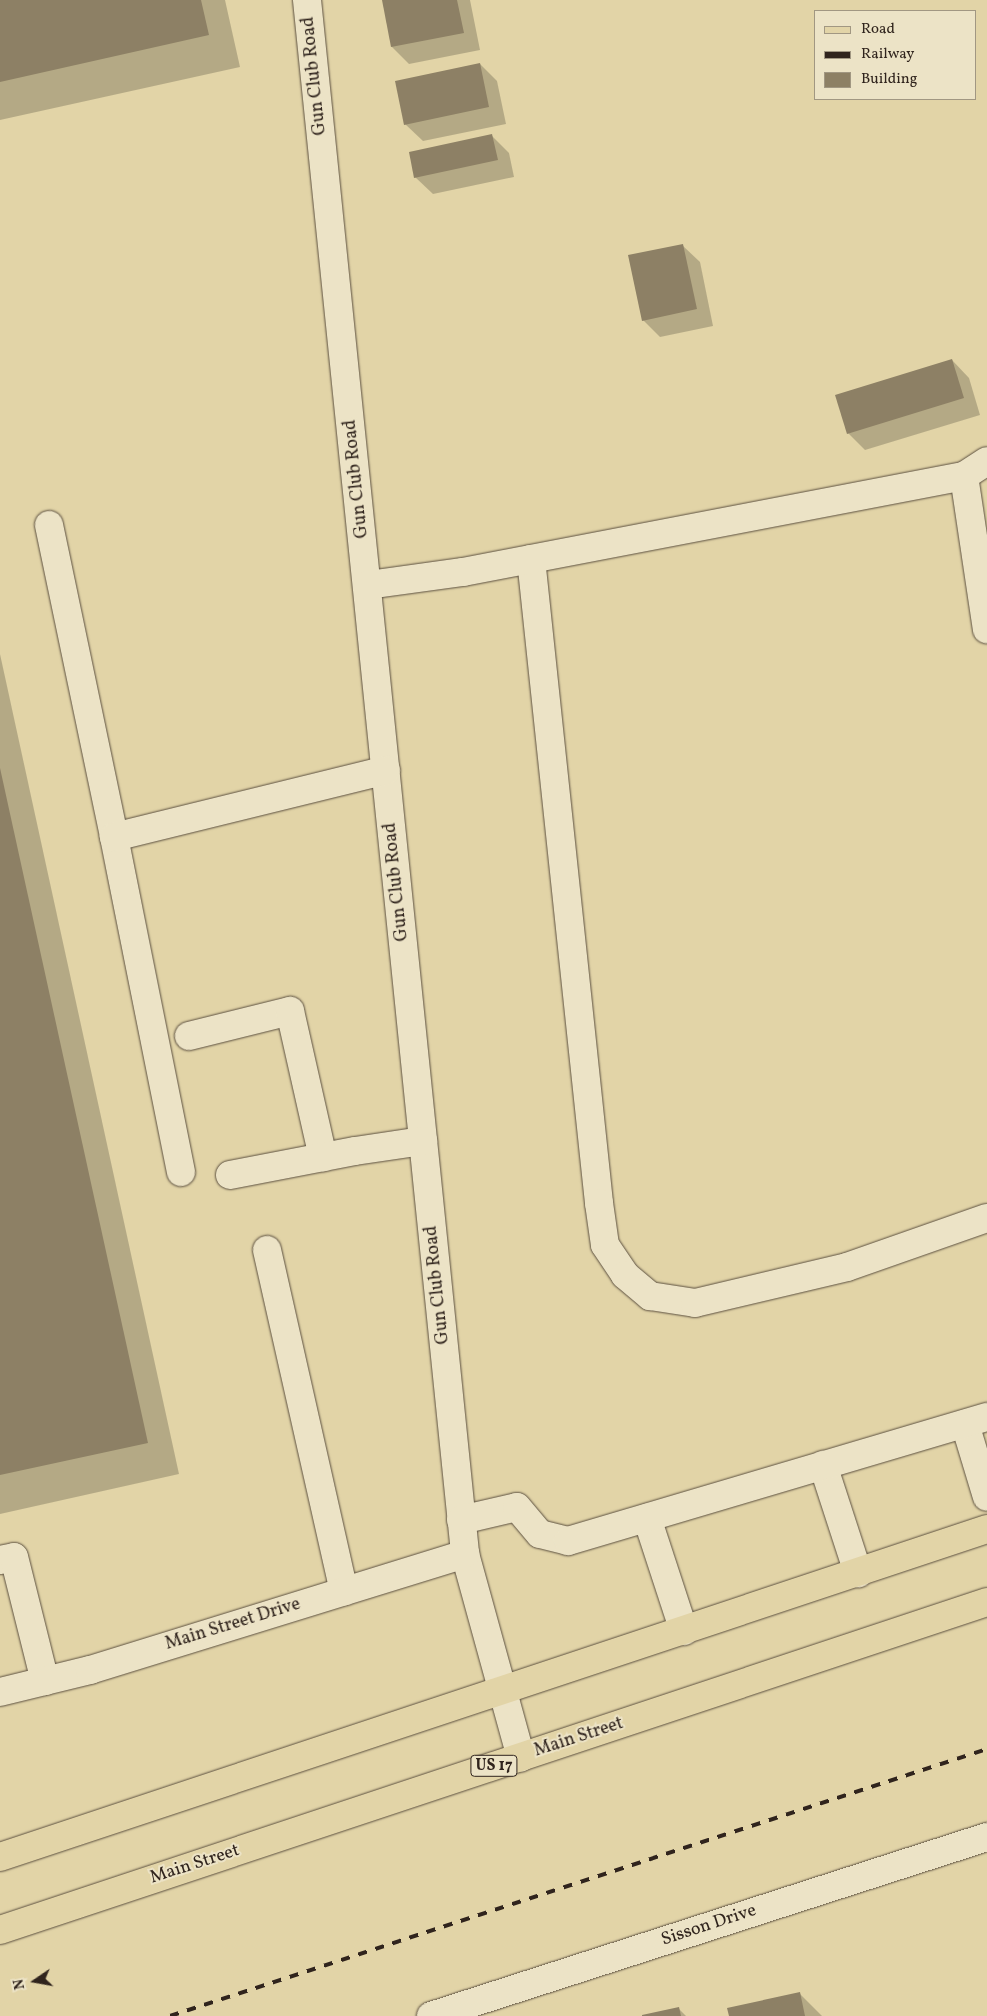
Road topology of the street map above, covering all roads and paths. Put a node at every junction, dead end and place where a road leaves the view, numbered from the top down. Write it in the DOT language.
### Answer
graph roads {
  1 [pos="307,0"];
  2 [pos="987,462"];
  3 [pos="964,476"];
  4 [pos="49,525"];
  5 [pos="531,559"];
  6 [pos="368,585"];
  7 [pos="987,629"];
  8 [pos="386,770"];
  9 [pos="114,838"];
  10 [pos="189,1036"];
  11 [pos="424,1142"];
  12 [pos="323,1157"];
  13 [pos="181,1172"];
  14 [pos="230,1175"];
  15 [pos="987,1218"];
  16 [pos="267,1250"];
  17 [pos="976,1420"];
  18 [pos="823,1465"];
  19 [pos="987,1497"];
  20 [pos="647,1518"];
  21 [pos="461,1520"];
  22 [pos="987,1529"];
  23 [pos="465,1554"];
  24 [pos="0,1560"];
  25 [pos="858,1573"];
  26 [pos="344,1591"];
  27 [pos="987,1602"];
  28 [pos="684,1631"];
  29 [pos="45,1681"];
  30 [pos="0,1692"];
  31 [pos="502,1692"];
  32 [pos="521,1757"];
  33 [pos="987,1837"];
  34 [pos="0,1857"];
  35 [pos="0,1930"];
  36 [pos="430,2016"];
  1 -- 6 [label="street, Gun Club Road"];
  2 -- 3 [label="street"];
  3 -- 5 [label="street"];
  3 -- 7 [label="street"];
  4 -- 9 [label="street"];
  5 -- 6 [label="street"];
  5 -- 15 [label="street"];
  6 -- 8 [label="street, Gun Club Road"];
  8 -- 9 [label="street"];
  8 -- 11 [label="street, Gun Club Road"];
  9 -- 13 [label="street"];
  10 -- 12 [label="street"];
  11 -- 12 [label="street"];
  11 -- 21 [label="street, Gun Club Road"];
  12 -- 14 [label="street"];
  16 -- 26 [label="street"];
  17 -- 18 [label="street"];
  17 -- 19 [label="street"];
  18 -- 20 [label="street"];
  18 -- 25 [label="street"];
  20 -- 21 [label="street"];
  20 -- 28 [label="street"];
  21 -- 23 [label="street, Gun Club Road"];
  22 -- 25 [label="main road"];
  23 -- 26 [label="street, Main Street Drive"];
  23 -- 31 [label="street, Gun Club Road"];
  24 -- 29 [label="street"];
  25 -- 28 [label="main road"];
  26 -- 29 [label="street, Main Street Drive"];
  27 -- 32 [label="main road, Main Street / US 17"];
  28 -- 31 [label="main road"];
  29 -- 30 [label="street, Main Street Drive"];
  31 -- 32 [label="street, Gun Club Road"];
  31 -- 34 [label="main road"];
  32 -- 35 [label="main road, Main Street / US 17"];
  33 -- 36 [label="street, Sisson Drive"];
}
